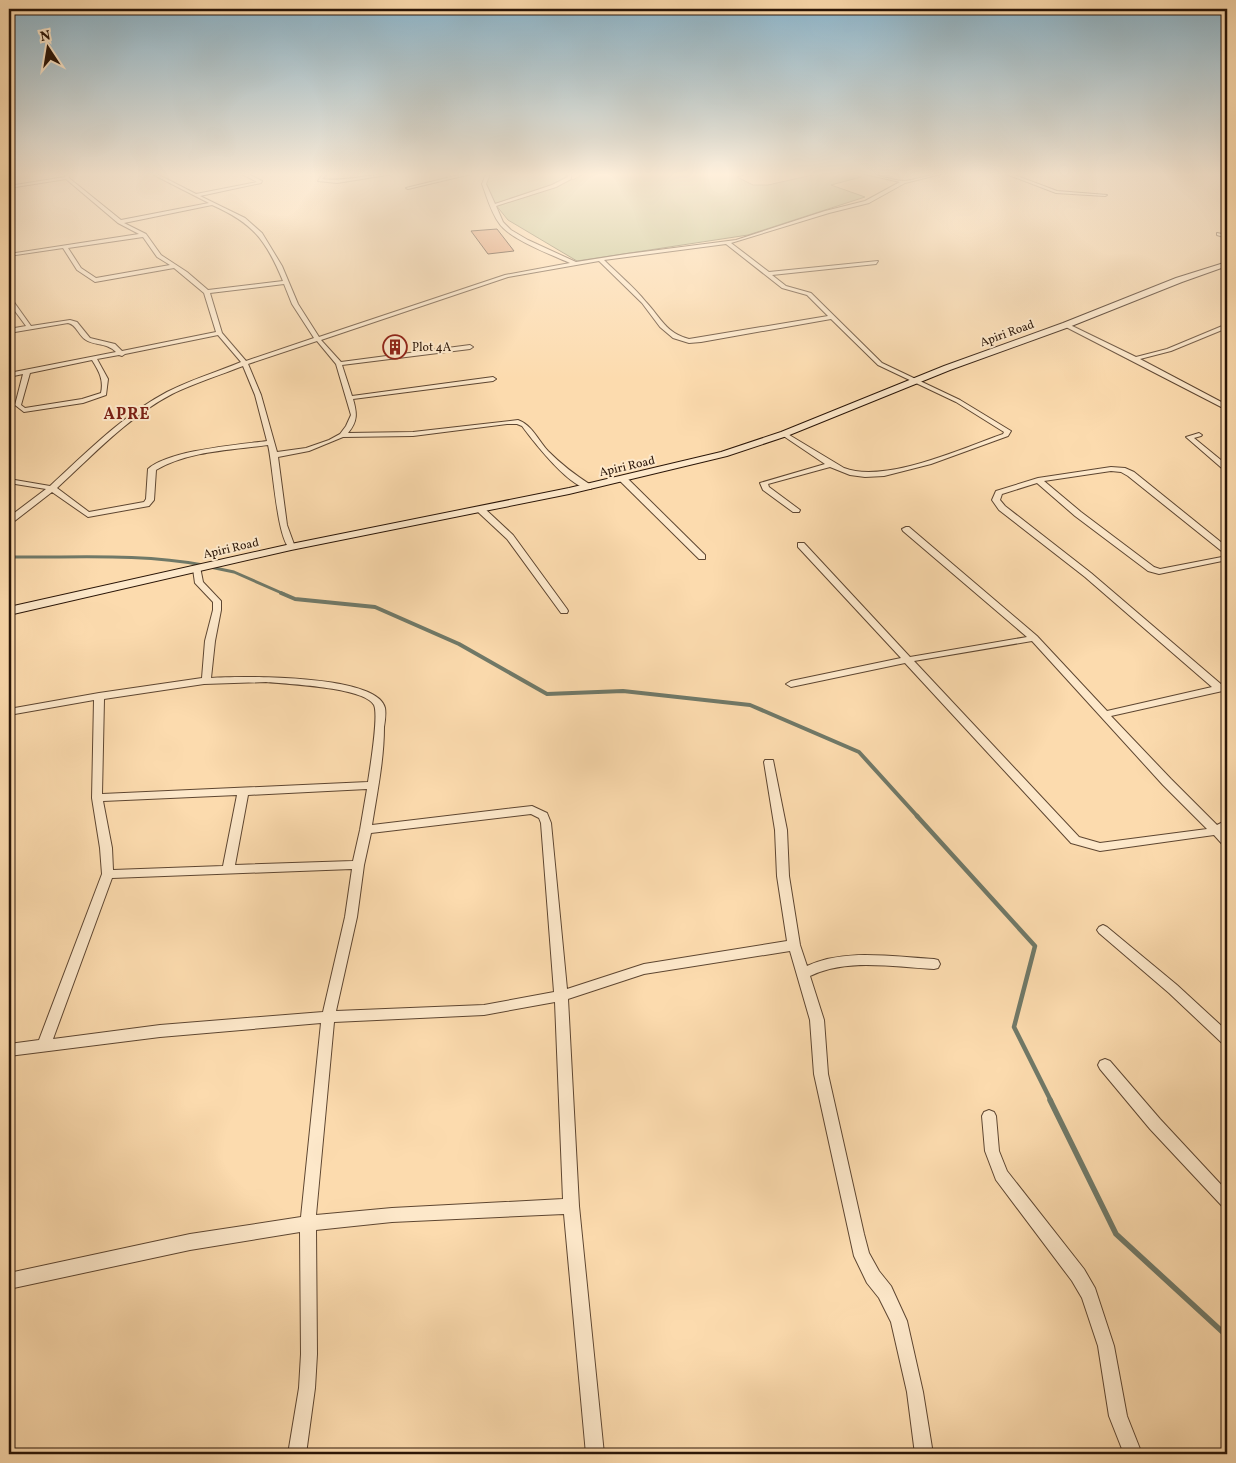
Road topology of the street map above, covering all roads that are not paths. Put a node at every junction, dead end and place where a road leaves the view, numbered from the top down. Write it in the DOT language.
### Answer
graph roads {
  1 [pos="99,242"];
  2 [pos="149,242"];
  3 [pos="265,242"];
  4 [pos="529,242"];
  5 [pos="728,243"];
  6 [pos="65,247"];
  7 [pos="9,255"];
  8 [pos="601,260"];
  9 [pos="876,262"];
  10 [pos="575,264"];
  11 [pos="1227,264"];
  12 [pos="175,266"];
  13 [pos="768,274"];
  14 [pos="285,282"];
  15 [pos="207,292"];
  16 [pos="9,299"];
  17 [pos="832,317"];
  18 [pos="1066,325"];
  19 [pos="1227,326"];
  20 [pos="28,327"];
  21 [pos="9,331"];
  22 [pos="219,333"];
  23 [pos="317,338"];
  24 [pos="470,347"];
  25 [pos="122,354"];
  26 [pos="94,359"];
  27 [pos="1135,359"];
  28 [pos="245,363"];
  29 [pos="339,364"];
  30 [pos="27,372"];
  31 [pos="9,376"];
  32 [pos="493,379"];
  33 [pos="916,382"];
  34 [pos="349,398"];
  35 [pos="1227,408"];
  36 [pos="784,434"];
  37 [pos="342,435"];
  38 [pos="1199,435"];
  39 [pos="270,443"];
  40 [pos="274,455"];
  41 [pos="832,464"];
  42 [pos="1227,468"];
  43 [pos="624,479"];
  44 [pos="1038,480"];
  45 [pos="9,481"];
  46 [pos="588,487"];
  47 [pos="52,488"];
  48 [pos="481,510"];
  49 [pos="796,510"];
  50 [pos="9,520"];
  51 [pos="906,529"];
  52 [pos="801,545"];
  53 [pos="291,547"];
  54 [pos="1227,551"];
  55 [pos="702,557"];
  56 [pos="1227,558"];
  57 [pos="197,569"];
  58 [pos="9,611"];
  59 [pos="564,611"];
  60 [pos="1034,638"];
  61 [pos="907,660"];
  62 [pos="206,681"];
  63 [pos="791,684"];
  64 [pos="1223,687"];
  65 [pos="99,696"];
  66 [pos="9,712"];
  67 [pos="1106,714"];
  68 [pos="769,762"];
  69 [pos="373,785"];
  70 [pos="244,792"];
  71 [pos="97,798"];
  72 [pos="1227,824"];
  73 [pos="366,830"];
  74 [pos="1217,830"];
  75 [pos="1227,842"];
  76 [pos="358,865"];
  77 [pos="228,870"];
  78 [pos="108,874"];
  79 [pos="1103,930"];
  80 [pos="794,944"];
  81 [pos="934,964"];
  82 [pos="803,974"];
  83 [pos="561,996"];
  84 [pos="328,1017"];
  85 [pos="1227,1039"];
  86 [pos="44,1046"];
  87 [pos="9,1050"];
  88 [pos="1106,1064"];
  89 [pos="989,1116"];
  90 [pos="1227,1201"];
  91 [pos="571,1206"];
  92 [pos="308,1223"];
  93 [pos="9,1281"];
  94 [pos="298,1454"];
  95 [pos="595,1454"];
  96 [pos="924,1454"];
  97 [pos="1133,1454"];
  1 -- 6 [label="street"];
  2 -- 12 [label="street"];
  3 -- 14 [label="street"];
  4 -- 10 [label="street"];
  5 -- 8 [label="street"];
  5 -- 13 [label="street"];
  6 -- 7 [label="street"];
  6 -- 12 [label="street"];
  8 -- 10 [label="street"];
  8 -- 17 [label="street"];
  9 -- 13 [label="street"];
  10 -- 23 [label="street"];
  11 -- 18 [label="street, Apiri Road"];
  12 -- 15 [label="street"];
  13 -- 17 [label="street"];
  14 -- 15 [label="street"];
  14 -- 23 [label="street"];
  15 -- 22 [label="street"];
  16 -- 20 [label="street"];
  17 -- 33 [label="street"];
  18 -- 27 [label="street"];
  18 -- 33 [label="street, Apiri Road"];
  19 -- 27 [label="street"];
  20 -- 21 [label="street"];
  20 -- 25 [label="street"];
  22 -- 25 [label="street"];
  22 -- 28 [label="street"];
  23 -- 28 [label="street"];
  23 -- 29 [label="street"];
  24 -- 29 [label="street"];
  25 -- 26 [label="street"];
  26 -- 30 [label="street"];
  26 -- 30 [label="street"];
  27 -- 35 [label="street"];
  28 -- 39 [label="street"];
  28 -- 47 [label="street"];
  29 -- 34 [label="street"];
  30 -- 31 [label="street"];
  32 -- 34 [label="street"];
  33 -- 36 [label="street, Apiri Road"];
  33 -- 41 [label="street"];
  34 -- 37 [label="street"];
  36 -- 41 [label="street"];
  36 -- 43 [label="street, Apiri Road"];
  37 -- 40 [label="street"];
  37 -- 46 [label="street"];
  38 -- 42 [label="street"];
  39 -- 40 [label="street"];
  39 -- 47 [label="street"];
  40 -- 53 [label="street"];
  41 -- 49 [label="street"];
  43 -- 46 [label="street, Apiri Road"];
  43 -- 55 [label="street"];
  44 -- 54 [label="street"];
  44 -- 56 [label="street"];
  44 -- 64 [label="street"];
  45 -- 47 [label="street"];
  46 -- 48 [label="street, Apiri Road"];
  47 -- 50 [label="street"];
  48 -- 53 [label="street, Apiri Road"];
  48 -- 59 [label="street"];
  51 -- 60 [label="street"];
  52 -- 61 [label="street"];
  53 -- 57 [label="street, Apiri Road"];
  57 -- 58 [label="street, Apiri Road"];
  57 -- 62 [label="street"];
  60 -- 61 [label="street"];
  60 -- 67 [label="street"];
  61 -- 63 [label="street"];
  61 -- 74 [label="street"];
  62 -- 65 [label="street"];
  62 -- 69 [label="street"];
  64 -- 67 [label="street"];
  65 -- 66 [label="street"];
  65 -- 71 [label="street"];
  67 -- 74 [label="street"];
  68 -- 80 [label="street"];
  69 -- 70 [label="street"];
  69 -- 73 [label="street"];
  70 -- 71 [label="street"];
  70 -- 77 [label="street"];
  71 -- 78 [label="street"];
  72 -- 74 [label="street"];
  73 -- 76 [label="street"];
  73 -- 83 [label="street"];
  74 -- 75 [label="street"];
  76 -- 77 [label="street"];
  76 -- 84 [label="street"];
  77 -- 78 [label="street"];
  78 -- 86 [label="street"];
  79 -- 85 [label="street"];
  80 -- 82 [label="street"];
  80 -- 83 [label="street"];
  81 -- 82 [label="street"];
  82 -- 96 [label="street"];
  83 -- 84 [label="street"];
  83 -- 91 [label="street"];
  84 -- 86 [label="street"];
  84 -- 92 [label="street"];
  86 -- 87 [label="street"];
  88 -- 90 [label="street"];
  89 -- 97 [label="street"];
  91 -- 92 [label="street"];
  91 -- 95 [label="street"];
  92 -- 93 [label="street"];
  92 -- 94 [label="street"];
}
